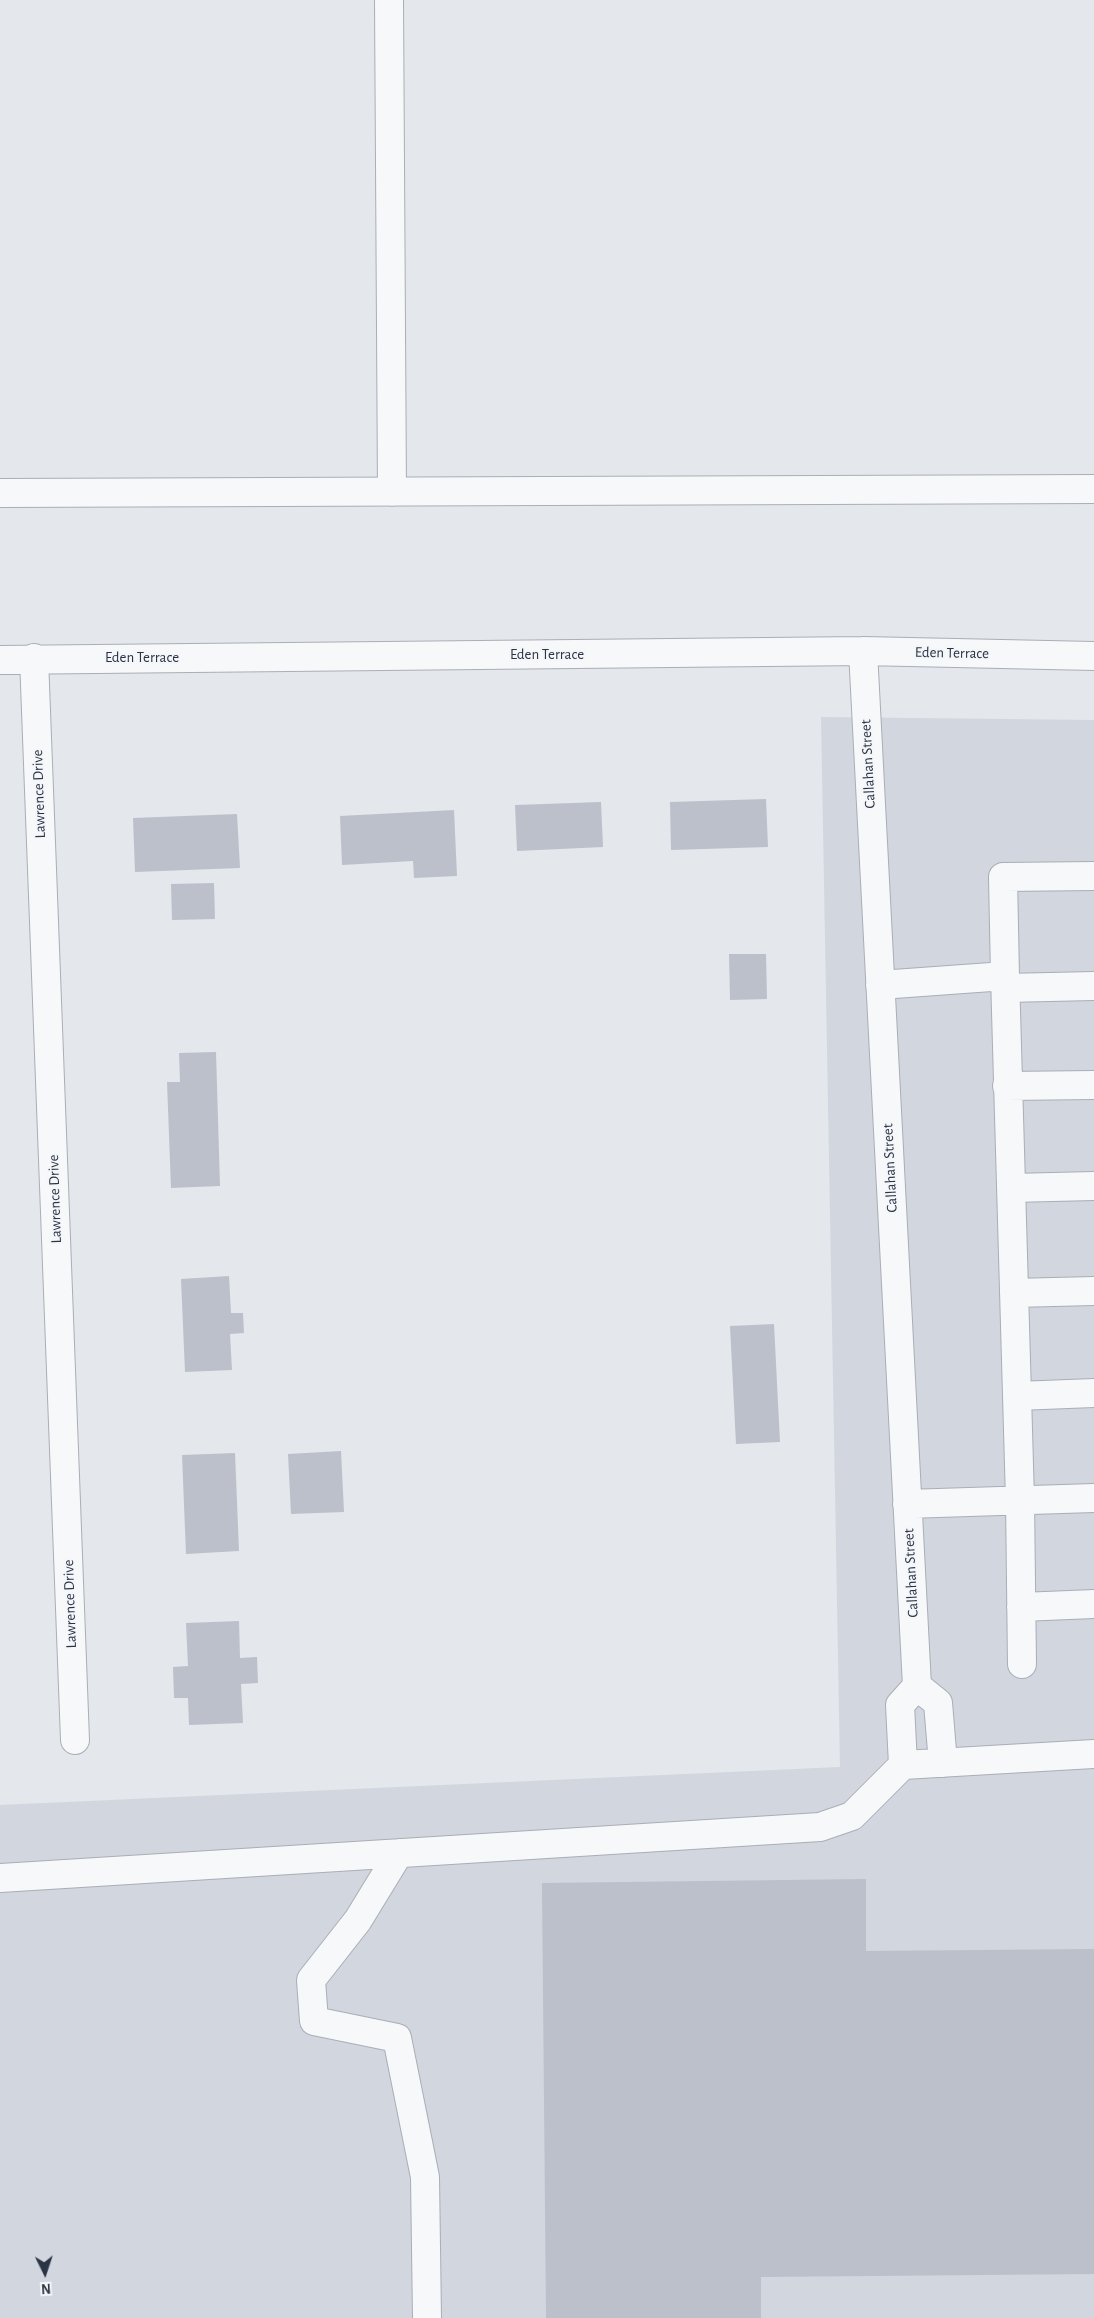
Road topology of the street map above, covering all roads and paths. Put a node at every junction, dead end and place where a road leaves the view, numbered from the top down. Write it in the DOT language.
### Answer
graph roads {
  1 [pos="389,0"];
  2 [pos="1094,488"];
  3 [pos="392,492"];
  4 [pos="0,493"];
  5 [pos="862,651"];
  6 [pos="1094,656"];
  7 [pos="34,658"];
  8 [pos="0,660"];
  9 [pos="1094,876"];
  10 [pos="1005,982"];
  11 [pos="880,985"];
  12 [pos="1094,986"];
  13 [pos="1094,1085"];
  14 [pos="1008,1086"];
  15 [pos="1094,1186"];
  16 [pos="1011,1188"];
  17 [pos="1094,1291"];
  18 [pos="1014,1293"];
  19 [pos="1094,1393"];
  20 [pos="1017,1396"];
  21 [pos="1094,1498"];
  22 [pos="1020,1500"];
  23 [pos="908,1504"];
  24 [pos="1094,1604"];
  25 [pos="1021,1607"];
  26 [pos="1022,1664"];
  27 [pos="917,1686"];
  28 [pos="75,1740"];
  29 [pos="1094,1754"];
  30 [pos="943,1763"];
  31 [pos="904,1765"];
  32 [pos="399,1853"];
  33 [pos="0,1878"];
  34 [pos="427,2318"];
  1 -- 3 [label="street"];
  2 -- 3 [label="street"];
  3 -- 4 [label="street"];
  5 -- 6 [label="street, Eden Terrace"];
  5 -- 7 [label="street, Eden Terrace"];
  5 -- 11 [label="street, Callahan Street"];
  7 -- 8 [label="street, Eden Terrace"];
  7 -- 28 [label="street, Lawrence Drive"];
  9 -- 10 [label="street"];
  10 -- 11 [label="street"];
  10 -- 12 [label="street"];
  10 -- 14 [label="street"];
  11 -- 23 [label="street, Callahan Street"];
  13 -- 14 [label="street"];
  14 -- 16 [label="street"];
  15 -- 16 [label="street"];
  16 -- 18 [label="street"];
  17 -- 18 [label="street"];
  18 -- 20 [label="street"];
  19 -- 20 [label="street"];
  20 -- 22 [label="street"];
  21 -- 22 [label="street"];
  22 -- 23 [label="street"];
  22 -- 25 [label="street"];
  23 -- 27 [label="street, Callahan Street"];
  24 -- 25 [label="street"];
  25 -- 26 [label="street"];
  27 -- 30 [label="street"];
  27 -- 31 [label="street"];
  29 -- 30 [label="street"];
  30 -- 31 [label="street"];
  31 -- 32 [label="street"];
  32 -- 33 [label="street"];
  32 -- 34 [label="street"];
}
